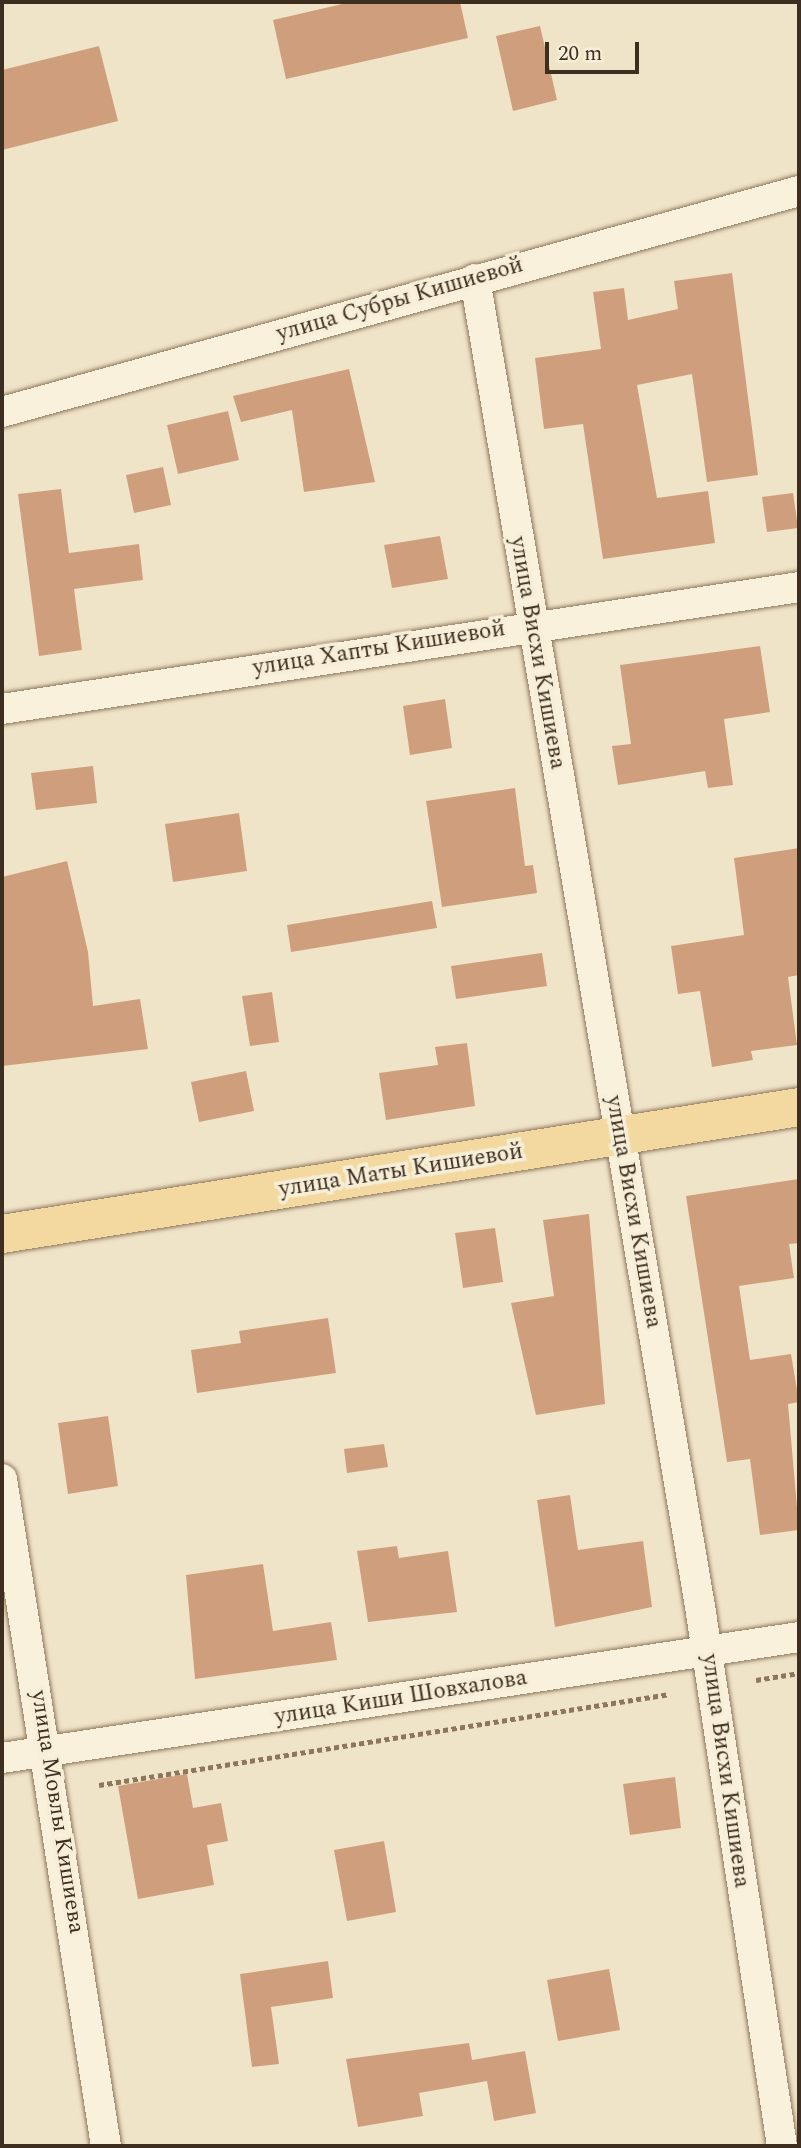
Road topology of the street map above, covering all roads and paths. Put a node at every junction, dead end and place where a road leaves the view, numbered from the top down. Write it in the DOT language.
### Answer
graph roads {
  1 [pos="799,191"];
  2 [pos="475,279"];
  3 [pos="2,412"];
  4 [pos="799,587"];
  5 [pos="531,625"];
  6 [pos="2,709"];
  7 [pos="799,1107"];
  8 [pos="620,1136"];
  9 [pos="2,1234"];
  10 [pos="2,1479"];
  11 [pos="799,1637"];
  12 [pos="707,1651"];
  13 [pos="799,1673"];
  14 [pos="756,1680"];
  15 [pos="670,1694"];
  16 [pos="49,1752"];
  17 [pos="2,1758"];
  18 [pos="99,1785"];
  19 [pos="106,2146"];
  20 [pos="782,2146"];
  1 -- 2 [label="street, улица Субры Кишиевой"];
  2 -- 3 [label="street, улица Субры Кишиевой"];
  2 -- 5 [label="street, улица Висхи Кишиева"];
  4 -- 5 [label="street, улица Хапты Кишиевой"];
  5 -- 6 [label="street, улица Хапты Кишиевой"];
  5 -- 8 [label="street, улица Висхи Кишиева"];
  7 -- 8 [label="main road, улица Маты Кишиевой"];
  8 -- 9 [label="main road, улица Маты Кишиевой"];
  8 -- 12 [label="street, улица Висхи Кишиева"];
  10 -- 16 [label="street, улица Мовлы Кишиева"];
  11 -- 12 [label="street, улица Киши Шовхалова"];
  12 -- 16 [label="street, улица Киши Шовхалова"];
  12 -- 20 [label="street, улица Висхи Кишиева"];
  13 -- 14 [label="path"];
  15 -- 18 [label="path"];
  16 -- 17 [label="street, улица Киши Шовхалова"];
  16 -- 19 [label="street, улица Мовлы Кишиева"];
}
